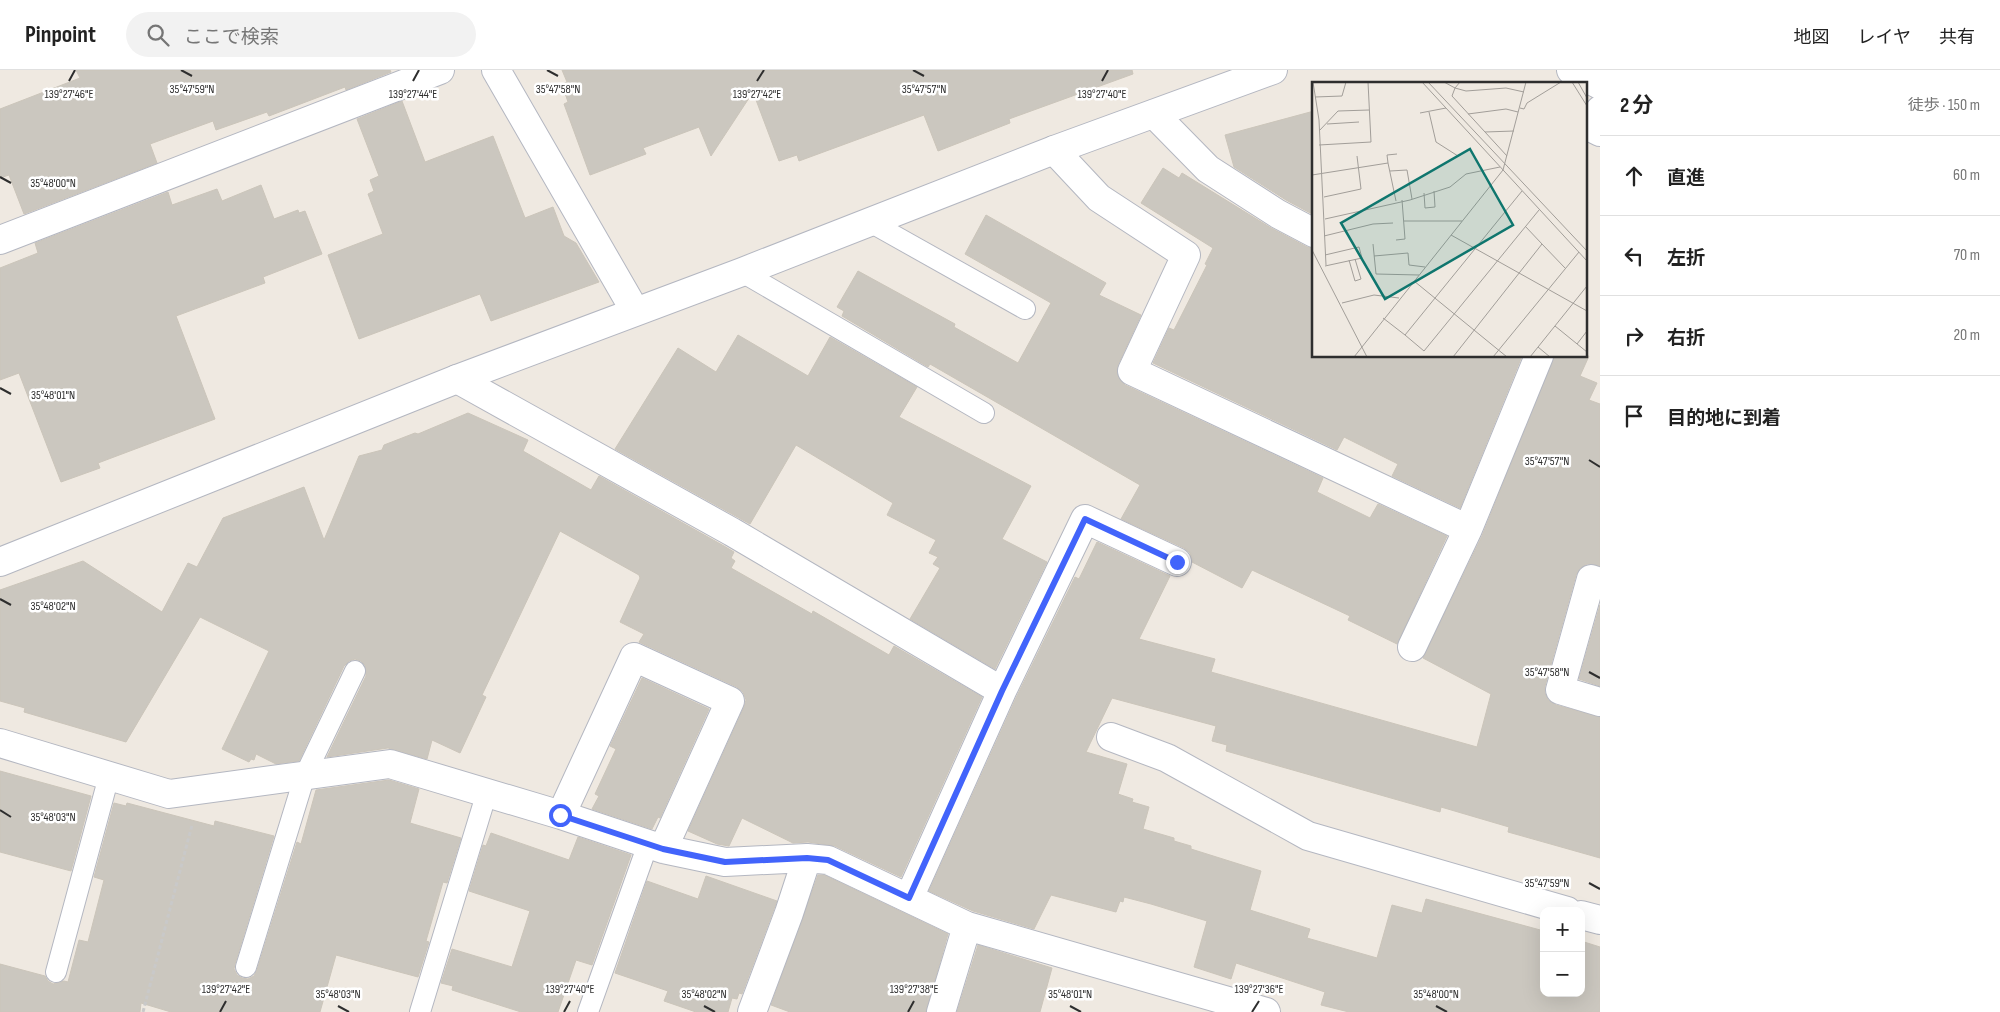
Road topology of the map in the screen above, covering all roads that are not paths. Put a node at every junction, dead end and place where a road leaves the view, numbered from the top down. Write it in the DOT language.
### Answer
graph roads {
  1 [pos="440,70"];
  2 [pos="496,70"];
  3 [pos="1272,70"];
  4 [pos="1571,70"];
  5 [pos="1228,78"];
  6 [pos="1600,85"];
  7 [pos="1600,110"];
  8 [pos="1154,114"];
  9 [pos="1600,132"];
  10 [pos="1054,150"];
  11 [pos="870,222"];
  12 [pos="1312,232"];
  13 [pos="0,240"];
  14 [pos="742,272"];
  15 [pos="1026,309"];
  16 [pos="635,311"];
  17 [pos="1538,358"];
  18 [pos="457,379"];
  19 [pos="984,413"];
  20 [pos="1468,529"];
  21 [pos="0,562"];
  22 [pos="1177,562"];
  23 [pos="1600,582"];
  24 [pos="1412,647"];
  25 [pos="355,671"];
  26 [pos="1002,691"];
  27 [pos="1600,702"];
  28 [pos="1111,737"];
  29 [pos="0,743"];
  30 [pos="304,775"];
  31 [pos="109,776"];
  32 [pos="487,792"];
  33 [pos="560,815"];
  34 [pos="656,846"];
  35 [pos="807,858"];
  36 [pos="909,898"];
  37 [pos="1553,907"];
  38 [pos="1585,916"];
  39 [pos="1600,920"];
  40 [pos="967,926"];
  41 [pos="246,967"];
  42 [pos="56,972"];
  43 [pos="420,1012"];
  44 [pos="588,1012"];
  45 [pos="752,1012"];
  46 [pos="941,1012"];
  47 [pos="1266,1012"];
  1 -- 13 [label="street"];
  2 -- 16 [label="street"];
  3 -- 5 [label="street"];
  4 -- 6 [label="street"];
  5 -- 8 [label="street"];
  7 -- 9 [label="street"];
  8 -- 10 [label="street"];
  8 -- 12 [label="street"];
  10 -- 11 [label="street"];
  10 -- 20 [label="street"];
  11 -- 14 [label="street"];
  11 -- 15 [label="lane"];
  14 -- 16 [label="street"];
  14 -- 19 [label="lane"];
  16 -- 18 [label="street"];
  17 -- 20 [label="street"];
  18 -- 21 [label="street"];
  18 -- 26 [label="street"];
  20 -- 24 [label="street"];
  22 -- 26 [label="street"];
  23 -- 27 [label="street"];
  25 -- 30 [label="lane"];
  26 -- 36 [label="street"];
  28 -- 37 [label="street"];
  29 -- 31 [label="street"];
  30 -- 31 [label="street"];
  30 -- 32 [label="street"];
  30 -- 41 [label="lane"];
  31 -- 42 [label="lane"];
  32 -- 33 [label="street"];
  32 -- 43 [label="lane"];
  33 -- 34 [label="street"];
  33 -- 34 [label="street"];
  34 -- 35 [label="street"];
  34 -- 44 [label="lane"];
  35 -- 36 [label="street"];
  35 -- 45 [label="street"];
  36 -- 40 [label="street"];
  38 -- 39 [label="street"];
  40 -- 46 [label="street"];
  40 -- 47 [label="street"];
}
